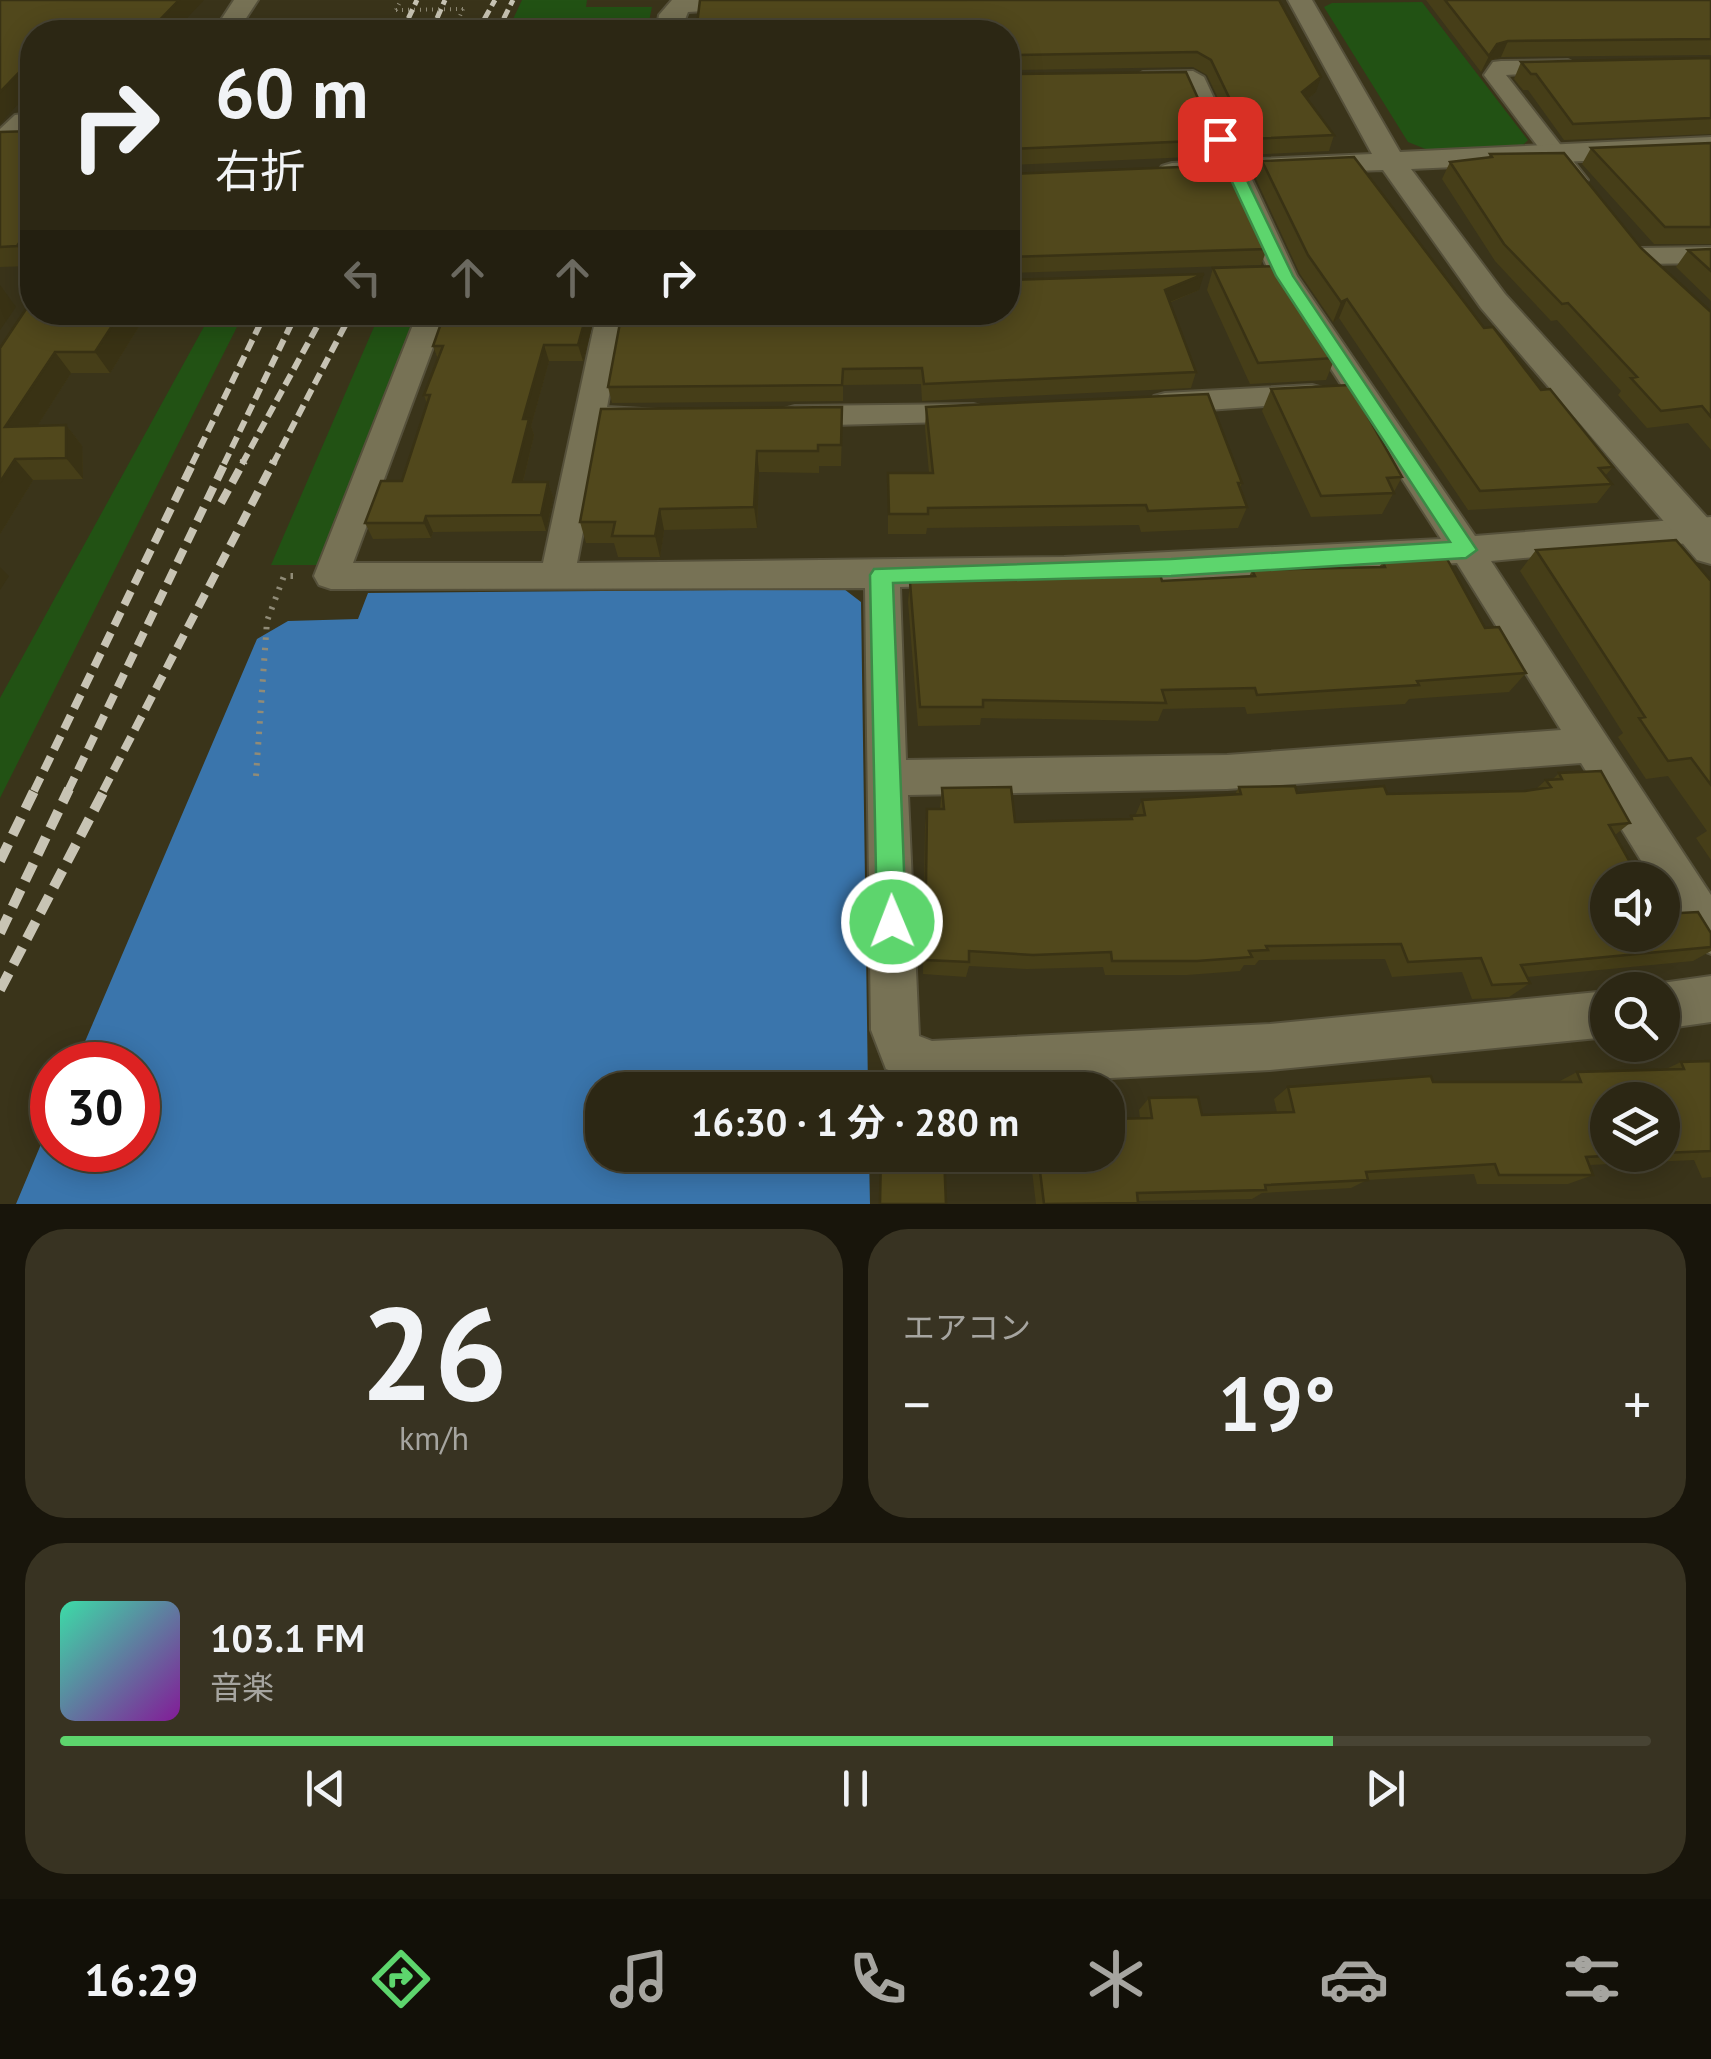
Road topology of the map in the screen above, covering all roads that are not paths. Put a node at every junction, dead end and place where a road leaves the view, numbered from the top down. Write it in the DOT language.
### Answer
graph roads {
  1 [pos="1300,0"];
  2 [pos="729,1"];
  3 [pos="786,1"];
  4 [pos="670,20"];
  5 [pos="1596,66"];
  6 [pos="1119,78"];
  7 [pos="20,123"];
  8 [pos="0,142"];
  9 [pos="1711,146"];
  10 [pos="1552,152"];
  11 [pos="1392,162"];
  12 [pos="1232,170"];
  13 [pos="1153,173"];
  14 [pos="1590,197"];
  15 [pos="1711,254"];
  16 [pos="1284,276"];
  17 [pos="1247,278"];
  18 [pos="1669,282"];
  19 [pos="427,325"];
  20 [pos="607,325"];
  21 [pos="1358,392"];
  22 [pos="1139,405"];
  23 [pos="1000,413"];
  24 [pos="765,416"];
  25 [pos="687,417"];
  26 [pos="589,418"];
  27 [pos="1706,536"];
  28 [pos="1466,550"];
  29 [pos="882,575"];
  30 [pos="557,577"];
  31 [pos="1591,745"];
  32 [pos="888,778"];
  33 [pos="1711,933"];
  34 [pos="1711,1000"];
  35 [pos="1680,1004"];
  36 [pos="1590,1016"];
  1 -- 11 [label="street"];
  2 -- 3 [label="street"];
  2 -- 4 [label="street"];
  5 -- 10 [label="street"];
  6 -- 12 [label="street"];
  7 -- 8 [label="street"];
  9 -- 10 [label="street"];
  10 -- 11 [label="street"];
  10 -- 14 [label="street"];
  11 -- 12 [label="street"];
  11 -- 27 [label="street"];
  12 -- 13 [label="street"];
  12 -- 16 [label="street"];
  15 -- 18 [label="street"];
  16 -- 17 [label="street"];
  16 -- 21 [label="street"];
  19 -- 30 [label="street"];
  20 -- 26 [label="street"];
  21 -- 22 [label="street"];
  21 -- 28 [label="street"];
  23 -- 24 [label="street"];
  25 -- 26 [label="street"];
  26 -- 30 [label="street"];
  27 -- 28 [label="street"];
  28 -- 29 [label="street"];
  28 -- 31 [label="street"];
  29 -- 30 [label="street"];
  29 -- 32 [label="street"];
  31 -- 32 [label="street"];
  31 -- 33 [label="street"];
  32 -- 36 [label="street"];
  34 -- 35 [label="street"];
}
